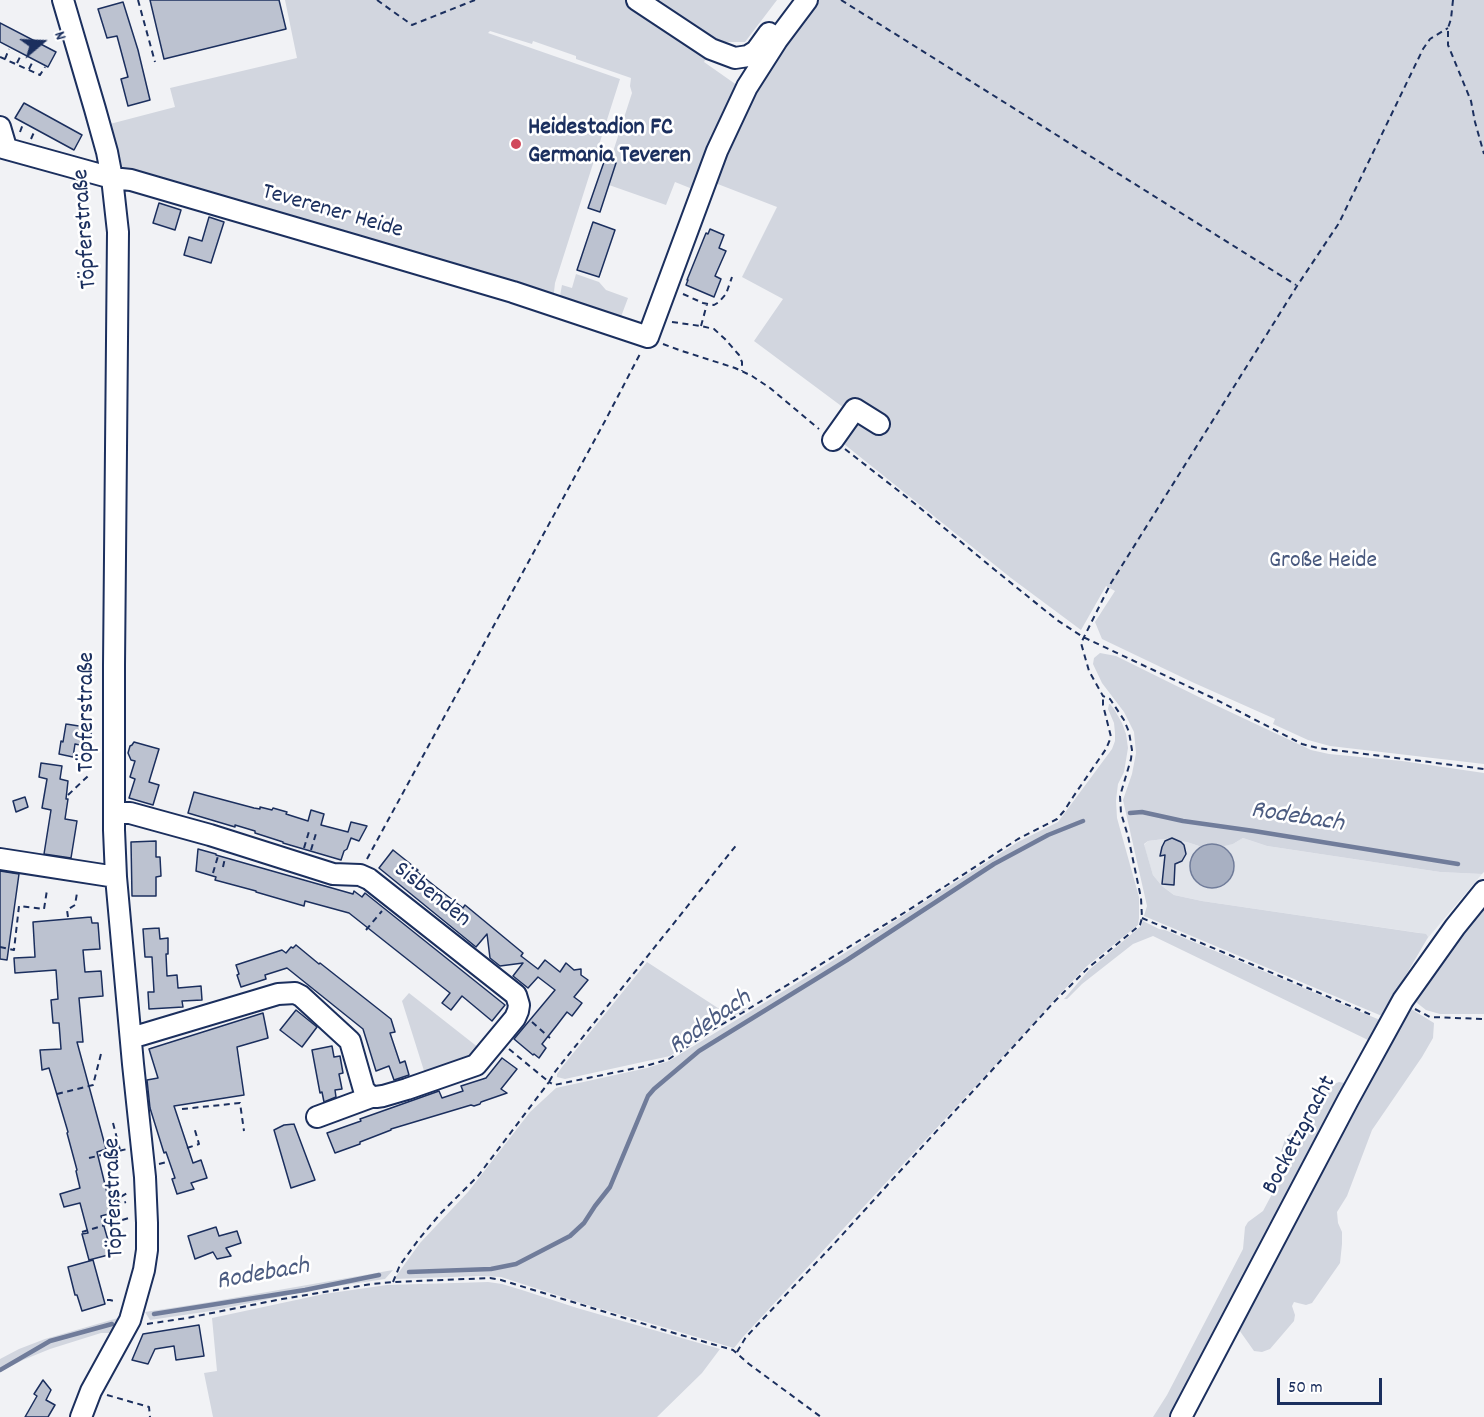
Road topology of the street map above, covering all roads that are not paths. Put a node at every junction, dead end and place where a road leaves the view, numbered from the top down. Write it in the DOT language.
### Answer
graph roads {
  1 [pos="63,0"];
  2 [pos="637,0"];
  3 [pos="790,0"];
  4 [pos="807,0"];
  5 [pos="6,138"];
  6 [pos="112,178"];
  7 [pos="879,424"];
  8 [pos="833,440"];
  9 [pos="114,813"];
  10 [pos="0,859"];
  11 [pos="116,877"];
  12 [pos="1484,891"];
  13 [pos="131,1038"];
  14 [pos="371,1097"];
  15 [pos="317,1118"];
  16 [pos="81,1417"];
  17 [pos="1181,1417"];
  1 -- 6 [label="street, Töpferstraße"];
  2 -- 3 [label="street"];
  4 -- 6 [label="street, Teverener Heide"];
  5 -- 6 [label="street, Teverener Heide"];
  6 -- 9 [label="street, Töpferstraße"];
  7 -- 8 [label="street"];
  9 -- 11 [label="street, Töpferstraße"];
  9 -- 14 [label="street, Sisbenden"];
  10 -- 11 [label="street"];
  11 -- 13 [label="street, Töpferstraße"];
  12 -- 17 [label="street, Bocketzgracht"];
  13 -- 14 [label="street"];
  13 -- 16 [label="street, Töpferstraße"];
  14 -- 15 [label="street"];
}
